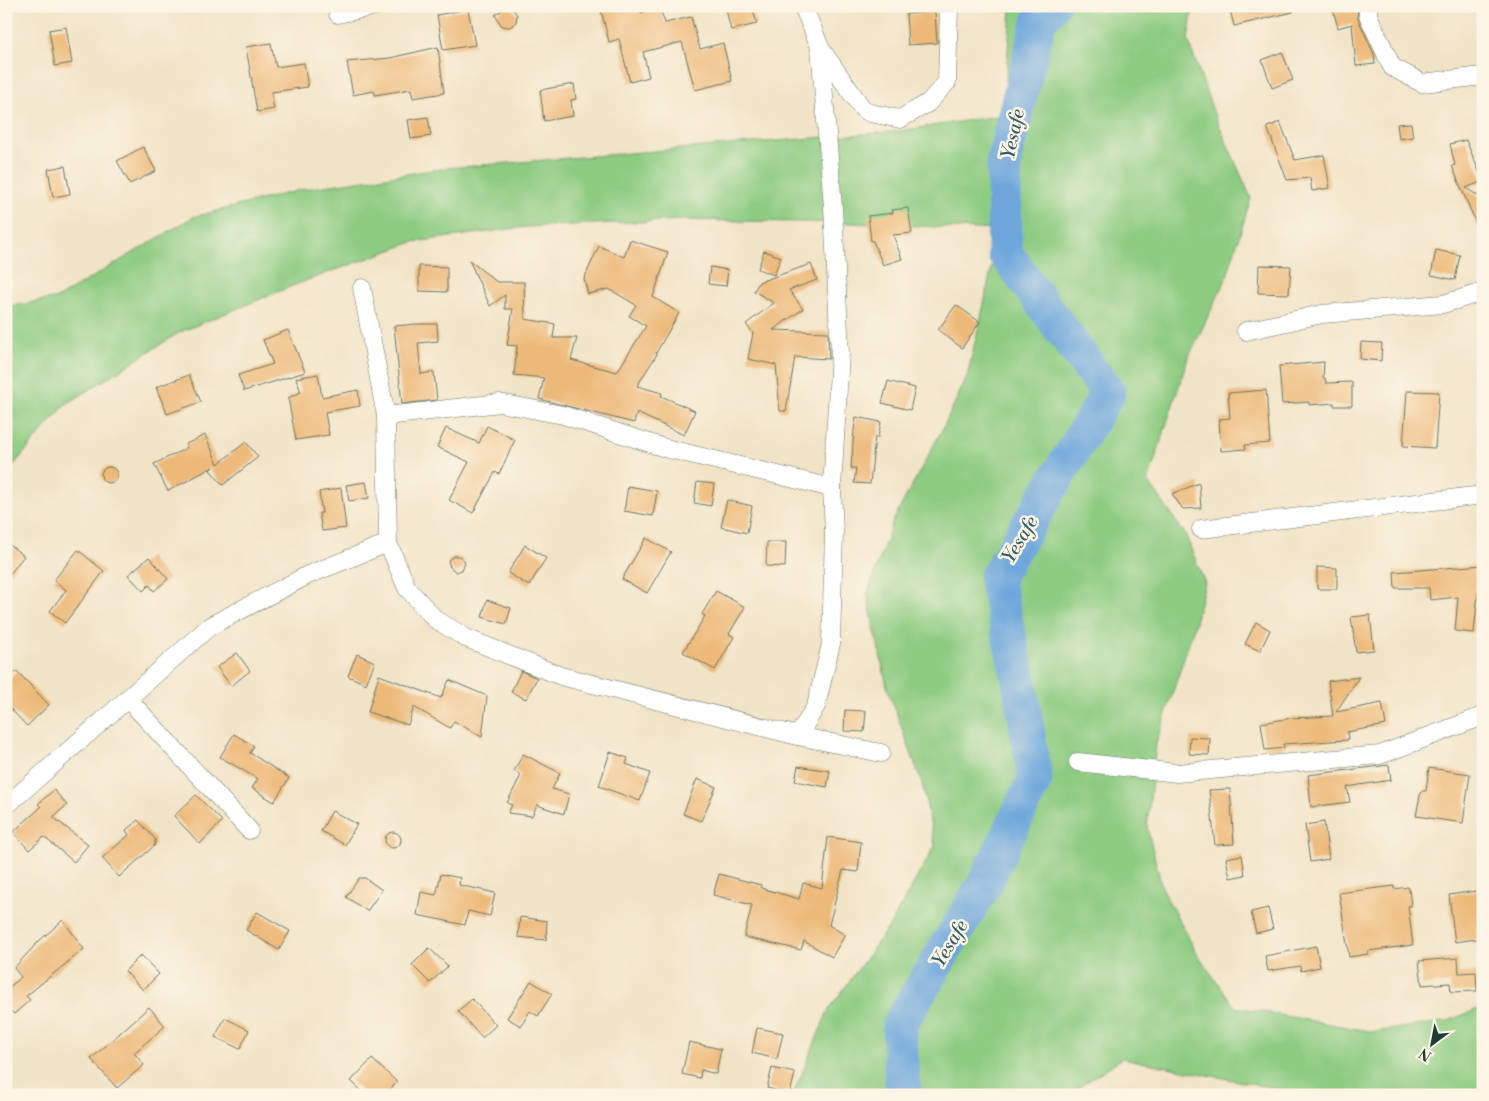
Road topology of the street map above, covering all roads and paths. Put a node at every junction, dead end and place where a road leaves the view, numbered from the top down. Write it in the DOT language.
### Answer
graph roads {
  1 [pos="376,6"];
  2 [pos="803,6"];
  3 [pos="950,6"];
  4 [pos="1368,6"];
  5 [pos="338,14"];
  6 [pos="820,47"];
  7 [pos="1483,76"];
  8 [pos="362,288"];
  9 [pos="1483,292"];
  10 [pos="1246,331"];
  11 [pos="386,416"];
  12 [pos="832,488"];
  13 [pos="1483,495"];
  14 [pos="1201,529"];
  15 [pos="388,543"];
  16 [pos="128,700"];
  17 [pos="1483,716"];
  18 [pos="798,736"];
  19 [pos="881,753"];
  20 [pos="1078,762"];
  21 [pos="6,806"];
  22 [pos="249,830"];
  1 -- 5 [label="street"];
  2 -- 6 [label="street"];
  3 -- 6 [label="street"];
  4 -- 7 [label="street"];
  6 -- 12 [label="street"];
  8 -- 11 [label="street"];
  9 -- 10 [label="street"];
  11 -- 12 [label="street"];
  11 -- 15 [label="street"];
  12 -- 18 [label="street"];
  13 -- 14 [label="street"];
  15 -- 16 [label="street"];
  15 -- 18 [label="street"];
  16 -- 21 [label="street"];
  16 -- 22 [label="street"];
  17 -- 20 [label="street"];
  18 -- 19 [label="street"];
}
